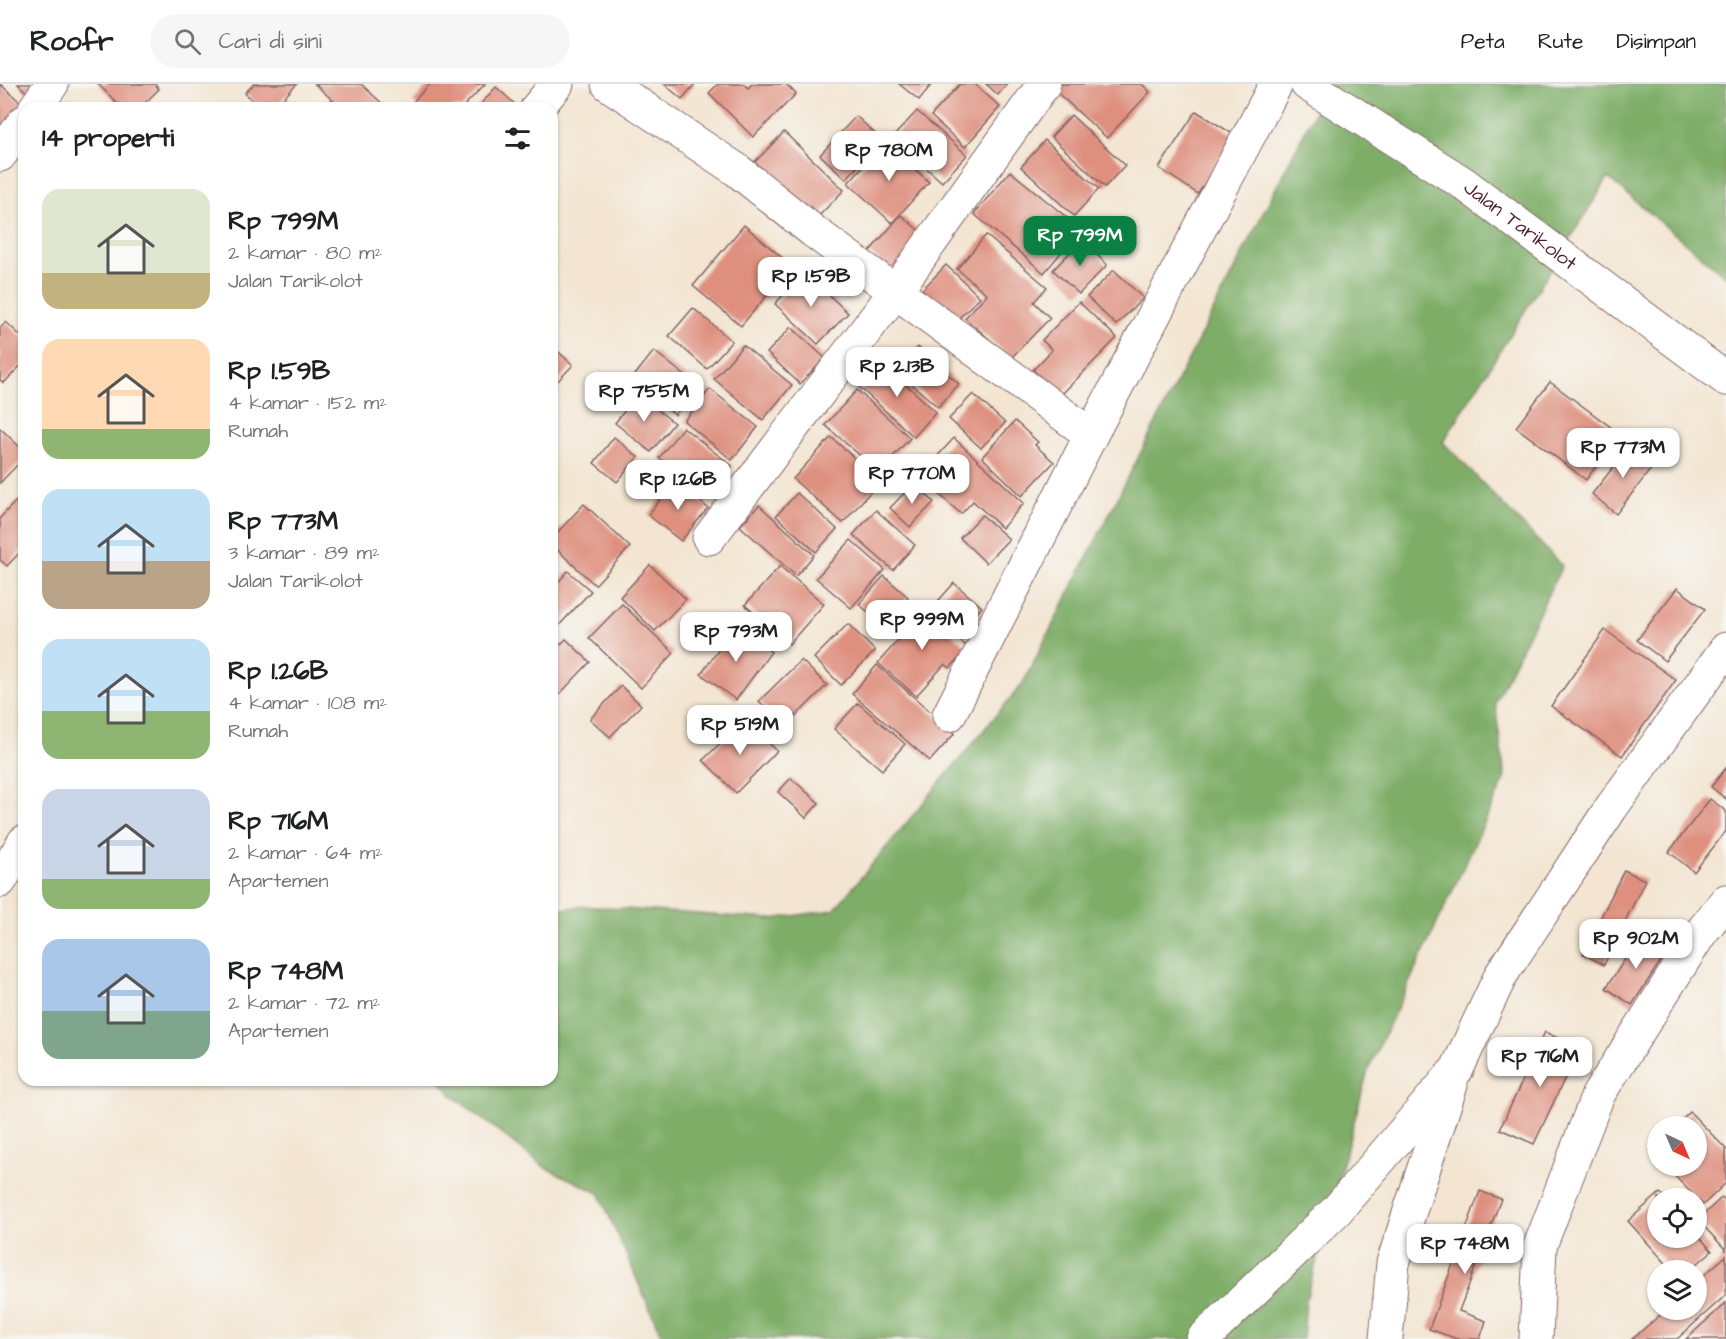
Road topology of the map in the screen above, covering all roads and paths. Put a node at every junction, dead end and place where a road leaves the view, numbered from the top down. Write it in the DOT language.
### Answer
graph roads {
  1 [pos="52,84"];
  2 [pos="556,84"];
  3 [pos="608,84"];
  4 [pos="1044,84"];
  5 [pos="1276,84"];
  6 [pos="1307,84"];
  7 [pos="39,102"];
  8 [pos="542,102"];
  9 [pos="895,292"];
  10 [pos="1726,379"];
  11 [pos="1091,435"];
  12 [pos="709,538"];
  13 [pos="1726,649"];
  14 [pos="949,715"];
  15 [pos="18,852"];
  16 [pos="0,881"];
  17 [pos="1726,901"];
  18 [pos="1456,1069"];
  19 [pos="1203,1339"];
  20 [pos="1386,1339"];
  21 [pos="1536,1339"];
  1 -- 7 [label="main road"];
  2 -- 8 [label="main road"];
  3 -- 9 [label="main road"];
  4 -- 9 [label="main road"];
  5 -- 11 [label="main road"];
  6 -- 10 [label="main road, Jalan Tarikolot"];
  9 -- 11 [label="main road"];
  9 -- 12 [label="main road"];
  11 -- 14 [label="main road"];
  13 -- 18 [label="main road"];
  15 -- 16 [label="main road"];
  17 -- 21 [label="main road"];
  18 -- 19 [label="main road"];
  18 -- 20 [label="main road"];
}
